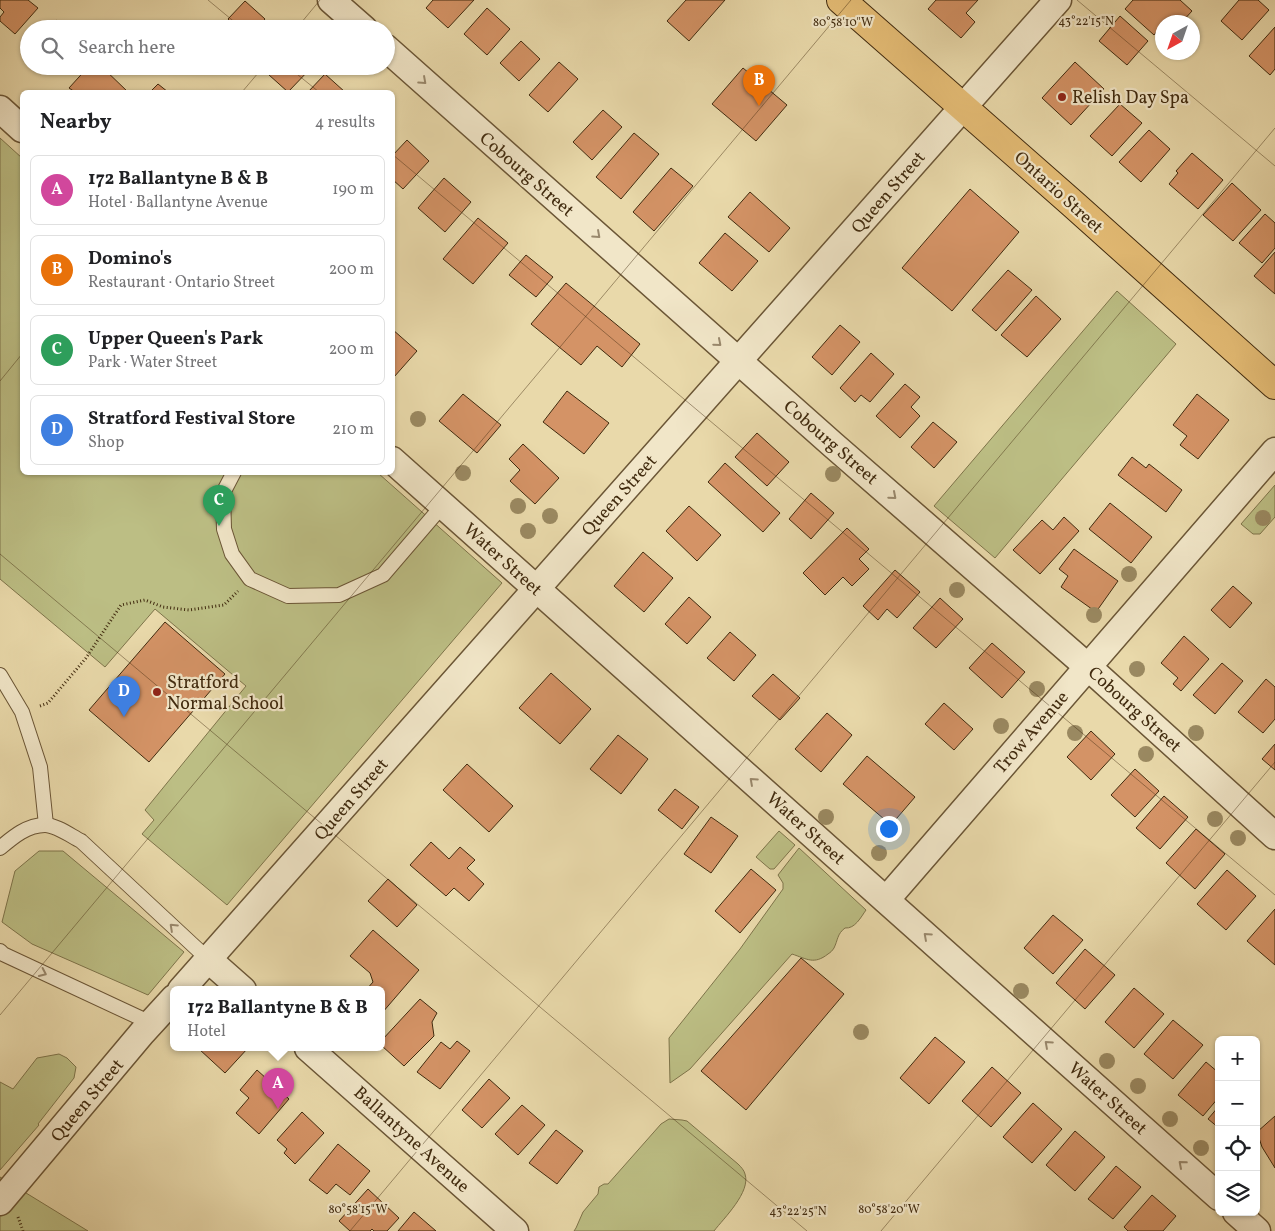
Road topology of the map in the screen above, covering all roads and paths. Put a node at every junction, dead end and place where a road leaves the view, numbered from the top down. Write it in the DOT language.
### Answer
graph roads {
  1 [pos="332,0"];
  2 [pos="841,0"];
  3 [pos="1058,0"];
  4 [pos="354,20"];
  5 [pos="395,56"];
  6 [pos="963,107"];
  7 [pos="0,109"];
  8 [pos="20,127"];
  9 [pos="738,361"];
  10 [pos="1275,385"];
  11 [pos="1275,451"];
  12 [pos="395,463"];
  13 [pos="232,475"];
  14 [pos="443,505"];
  15 [pos="250,579"];
  16 [pos="537,588"];
  17 [pos="1088,667"];
  18 [pos="0,675"];
  19 [pos="22,712"];
  20 [pos="46,825"];
  21 [pos="1275,836"];
  22 [pos="0,848"];
  23 [pos="886,900"];
  24 [pos="0,951"];
  25 [pos="209,960"];
  26 [pos="185,986"];
  27 [pos="238,986"];
  28 [pos="170,1003"];
  29 [pos="151,1024"];
  30 [pos="311,1051"];
  31 [pos="1215,1193"];
  32 [pos="0,1202"];
  33 [pos="1240,1216"];
  34 [pos="515,1231"];
  35 [pos="1257,1231"];
  1 -- 4 [label="street"];
  2 -- 6 [label="main road, Ontario Street"];
  3 -- 6 [label="street, Queen Street"];
  5 -- 9 [label="street, Cobourg Street, one-way"];
  6 -- 9 [label="street, Queen Street"];
  6 -- 10 [label="main road, Ontario Street"];
  7 -- 8 [label="street"];
  9 -- 16 [label="street, Queen Street"];
  9 -- 17 [label="street, Cobourg Street, one-way"];
  11 -- 17 [label="street, Trow Avenue"];
  12 -- 14 [label="street, Water Street"];
  13 -- 15 [label="lane"];
  14 -- 15 [label="lane"];
  14 -- 16 [label="street, Water Street"];
  15 -- 19 [label="path"];
  23 -- 16 [label="street, Water Street, one-way"];
  16 -- 25 [label="street, Queen Street"];
  17 -- 21 [label="street, Cobourg Street"];
  17 -- 23 [label="street, Trow Avenue"];
  18 -- 19 [label="lane"];
  19 -- 20 [label="lane"];
  20 -- 22 [label="lane"];
  25 -- 20 [label="lane, one-way"];
  31 -- 23 [label="street, Water Street, one-way"];
  24 -- 29 [label="lane, one-way"];
  25 -- 26 [label="street, Queen Street"];
  25 -- 27 [label="street"];
  28 -- 29 [label="street, Queen Street"];
  29 -- 32 [label="street, Queen Street"];
  30 -- 34 [label="street, Ballantyne Avenue"];
  33 -- 35 [label="street"];
}
